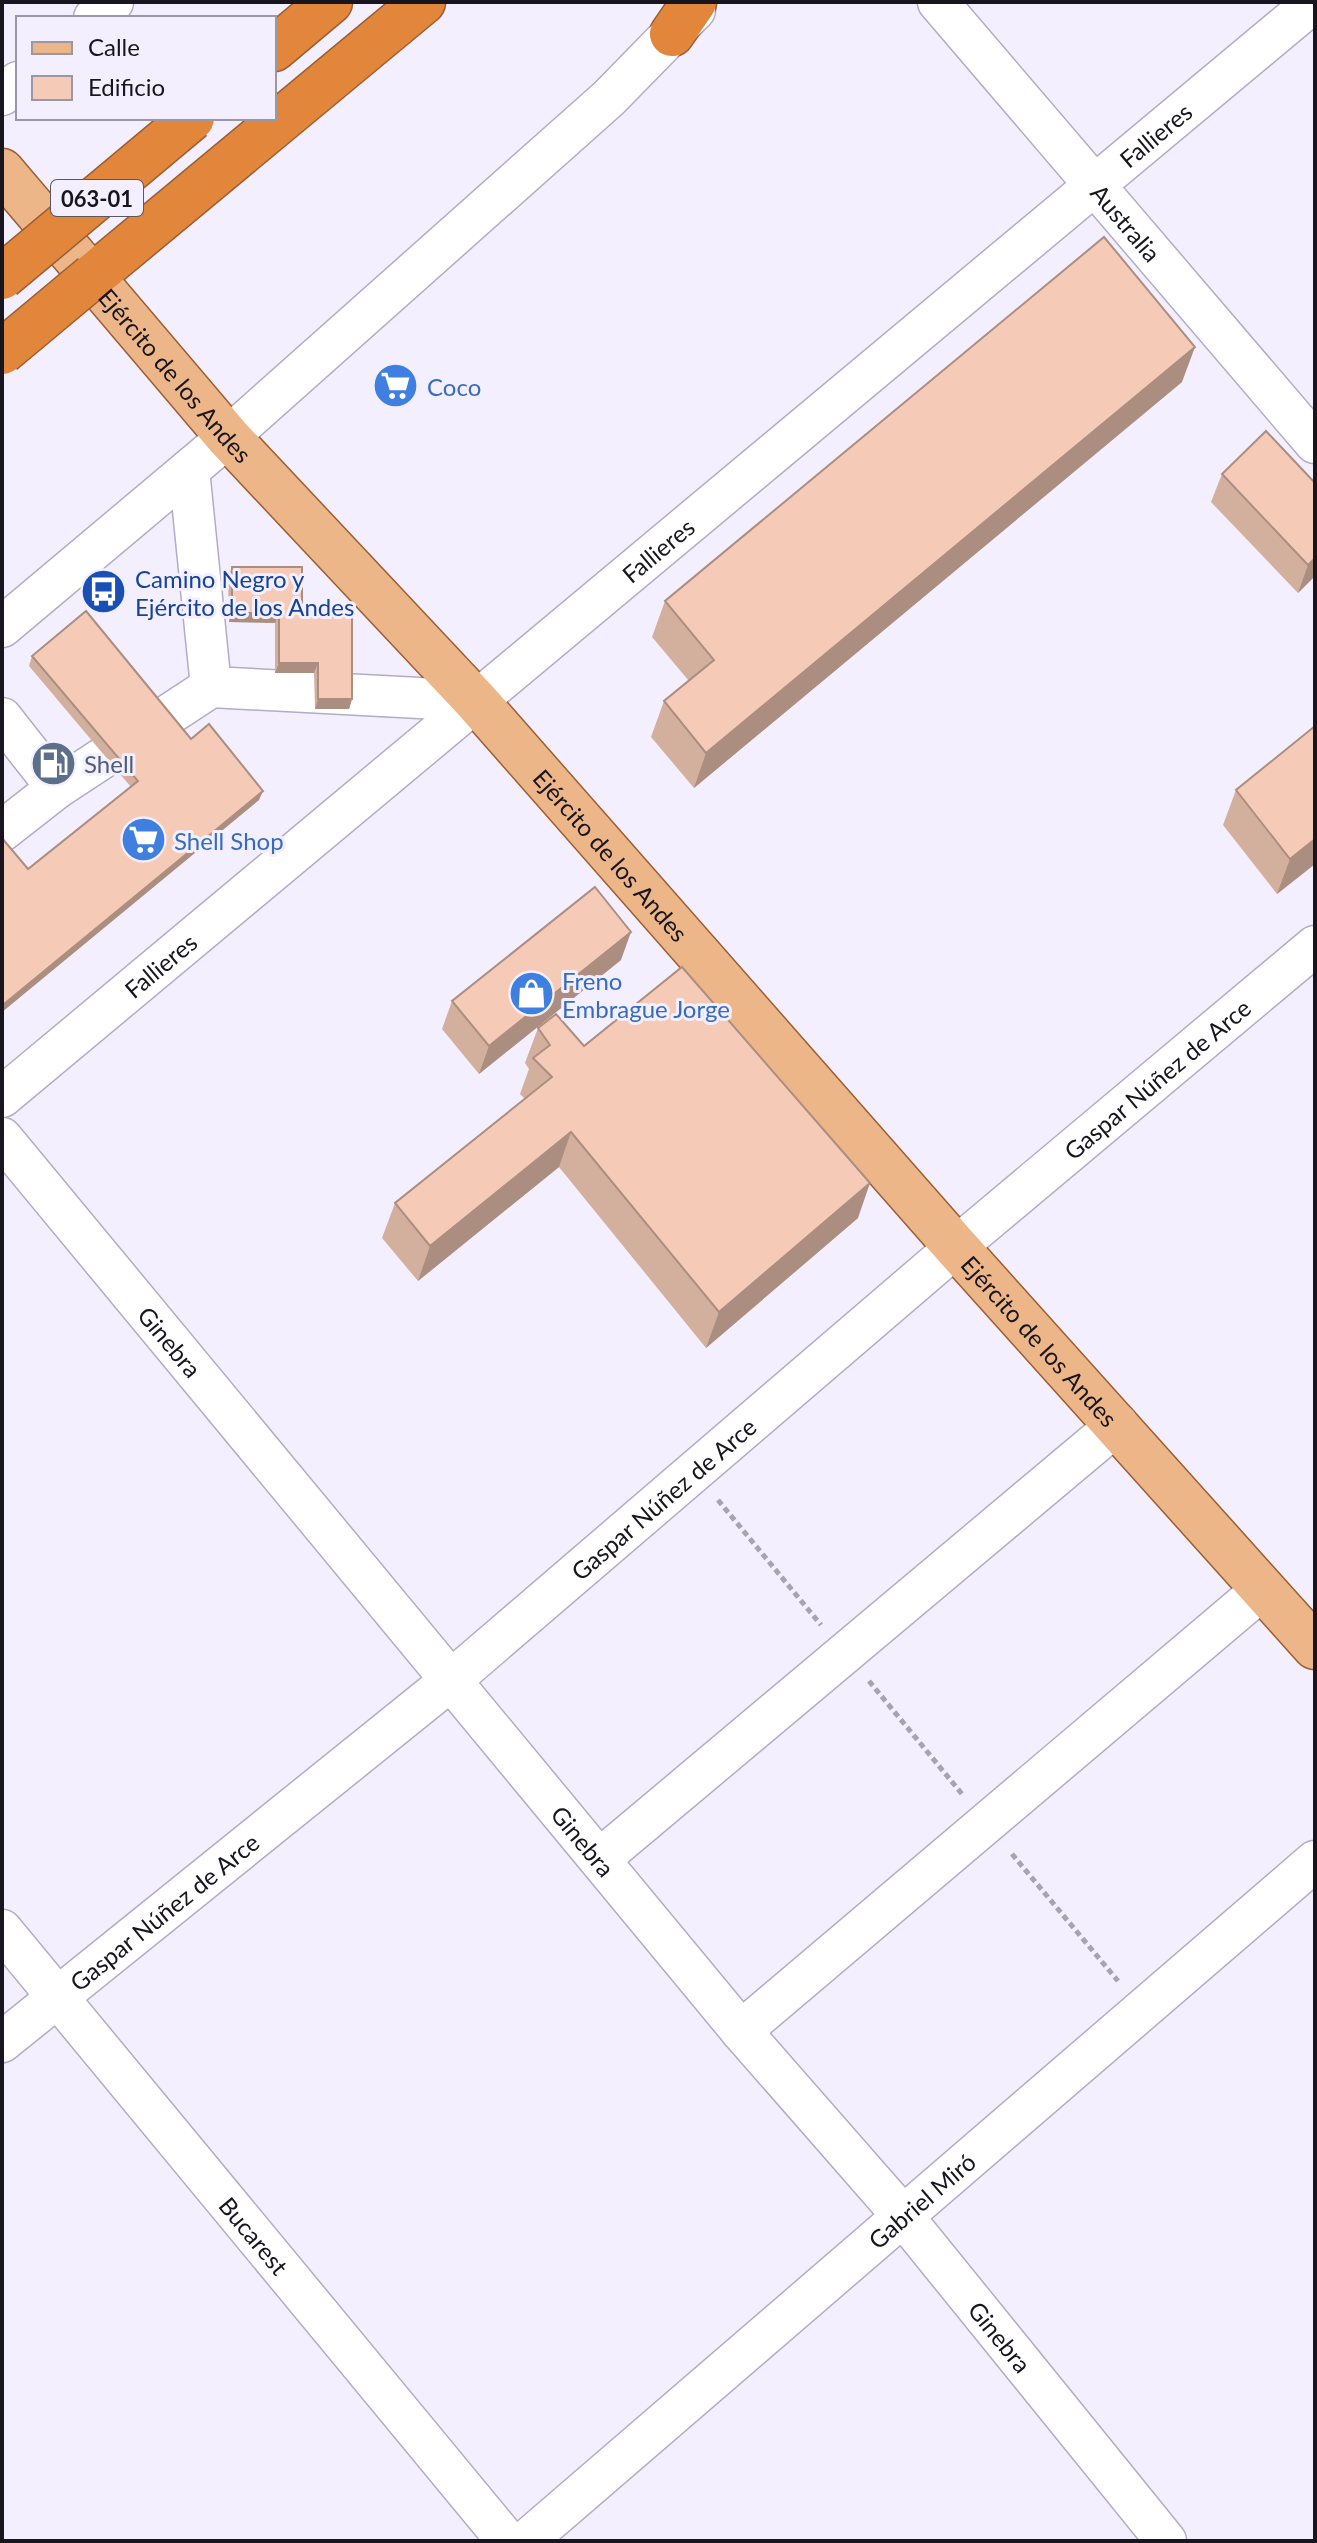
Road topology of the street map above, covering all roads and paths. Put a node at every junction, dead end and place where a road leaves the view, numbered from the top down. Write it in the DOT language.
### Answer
graph roads {
  1 [pos="113,2"];
  2 [pos="330,2"];
  3 [pos="423,2"];
  4 [pos="703,2"];
  5 [pos="938,2"];
  6 [pos="1314,2"];
  7 [pos="96,16"];
  8 [pos="683,18"];
  9 [pos="276,47"];
  10 [pos="190,120"];
  11 [pos="2,171"];
  12 [pos="1095,186"];
  13 [pos="2,277"];
  14 [pos="2,352"];
  15 [pos="228,437"];
  16 [pos="1315,443"];
  17 [pos="189,470"];
  18 [pos="2,627"];
  19 [pos="211,687"];
  20 [pos="476,701"];
  21 [pos="2,718"];
  22 [pos="57,788"];
  23 [pos="2,831"];
  24 [pos="1315,946"];
  25 [pos="2,1097"];
  26 [pos="2,1138"];
  27 [pos="956,1247"];
  28 [pos="1118,1424"];
  29 [pos="711,1492"];
  30 [pos="1264,1588"];
  31 [pos="1315,1647"];
  32 [pos="845,1653"];
  33 [pos="450,1681"];
  34 [pos="986,1822"];
  35 [pos="601,1858"];
  36 [pos="1315,1861"];
  37 [pos="2,1930"];
  38 [pos="1111,1973"];
  39 [pos="58,1997"];
  40 [pos="741,2031"];
  41 [pos="2,2042"];
  42 [pos="902,2215"];
  43 [pos="507,2541"];
  44 [pos="526,2541"];
  45 [pos="1166,2541"];
  1 -- 7 [label="street"];
  2 -- 9 [label="highway"];
  3 -- 14 [label="highway, 063-01, bridge"];
  4 -- 8 [label="street"];
  5 -- 12 [label="street, Australia"];
  6 -- 12 [label="street, Fallieres"];
  8 -- 15 [label="street"];
  10 -- 13 [label="highway, 063-01, bridge"];
  11 -- 15 [label="main road, Ejército de los Andes"];
  12 -- 16 [label="street, Australia"];
  12 -- 20 [label="street, Fallieres"];
  15 -- 17 [label="street"];
  15 -- 20 [label="main road, Ejército de los Andes"];
  17 -- 18 [label="street"];
  17 -- 19 [label="street"];
  19 -- 20 [label="street"];
  19 -- 22 [label="street"];
  20 -- 25 [label="street, Fallieres"];
  20 -- 27 [label="main road, Ejército de los Andes"];
  21 -- 22 [label="street"];
  22 -- 23 [label="street"];
  24 -- 27 [label="street, Gaspar Núñez de Arce"];
  26 -- 33 [label="street, Ginebra"];
  27 -- 28 [label="main road, Ejército de los Andes"];
  27 -- 33 [label="street, Gaspar Núñez de Arce"];
  28 -- 30 [label="main road, Ejército de los Andes"];
  28 -- 32 [label="street"];
  29 -- 32 [label="path"];
  30 -- 31 [label="main road, Ejército de los Andes"];
  30 -- 34 [label="street"];
  32 -- 34 [label="path"];
  32 -- 35 [label="street"];
  33 -- 35 [label="street, Ginebra"];
  33 -- 39 [label="street, Gaspar Núñez de Arce"];
  34 -- 38 [label="path"];
  34 -- 40 [label="street"];
  35 -- 40 [label="street, Ginebra"];
  36 -- 42 [label="street, Gabriel Miró"];
  37 -- 39 [label="street, Bucarest"];
  39 -- 41 [label="street, Gaspar Núñez de Arce"];
  39 -- 43 [label="street, Bucarest"];
  40 -- 42 [label="street, Ginebra"];
  42 -- 44 [label="street, Gabriel Miró"];
  42 -- 45 [label="street, Ginebra"];
}
